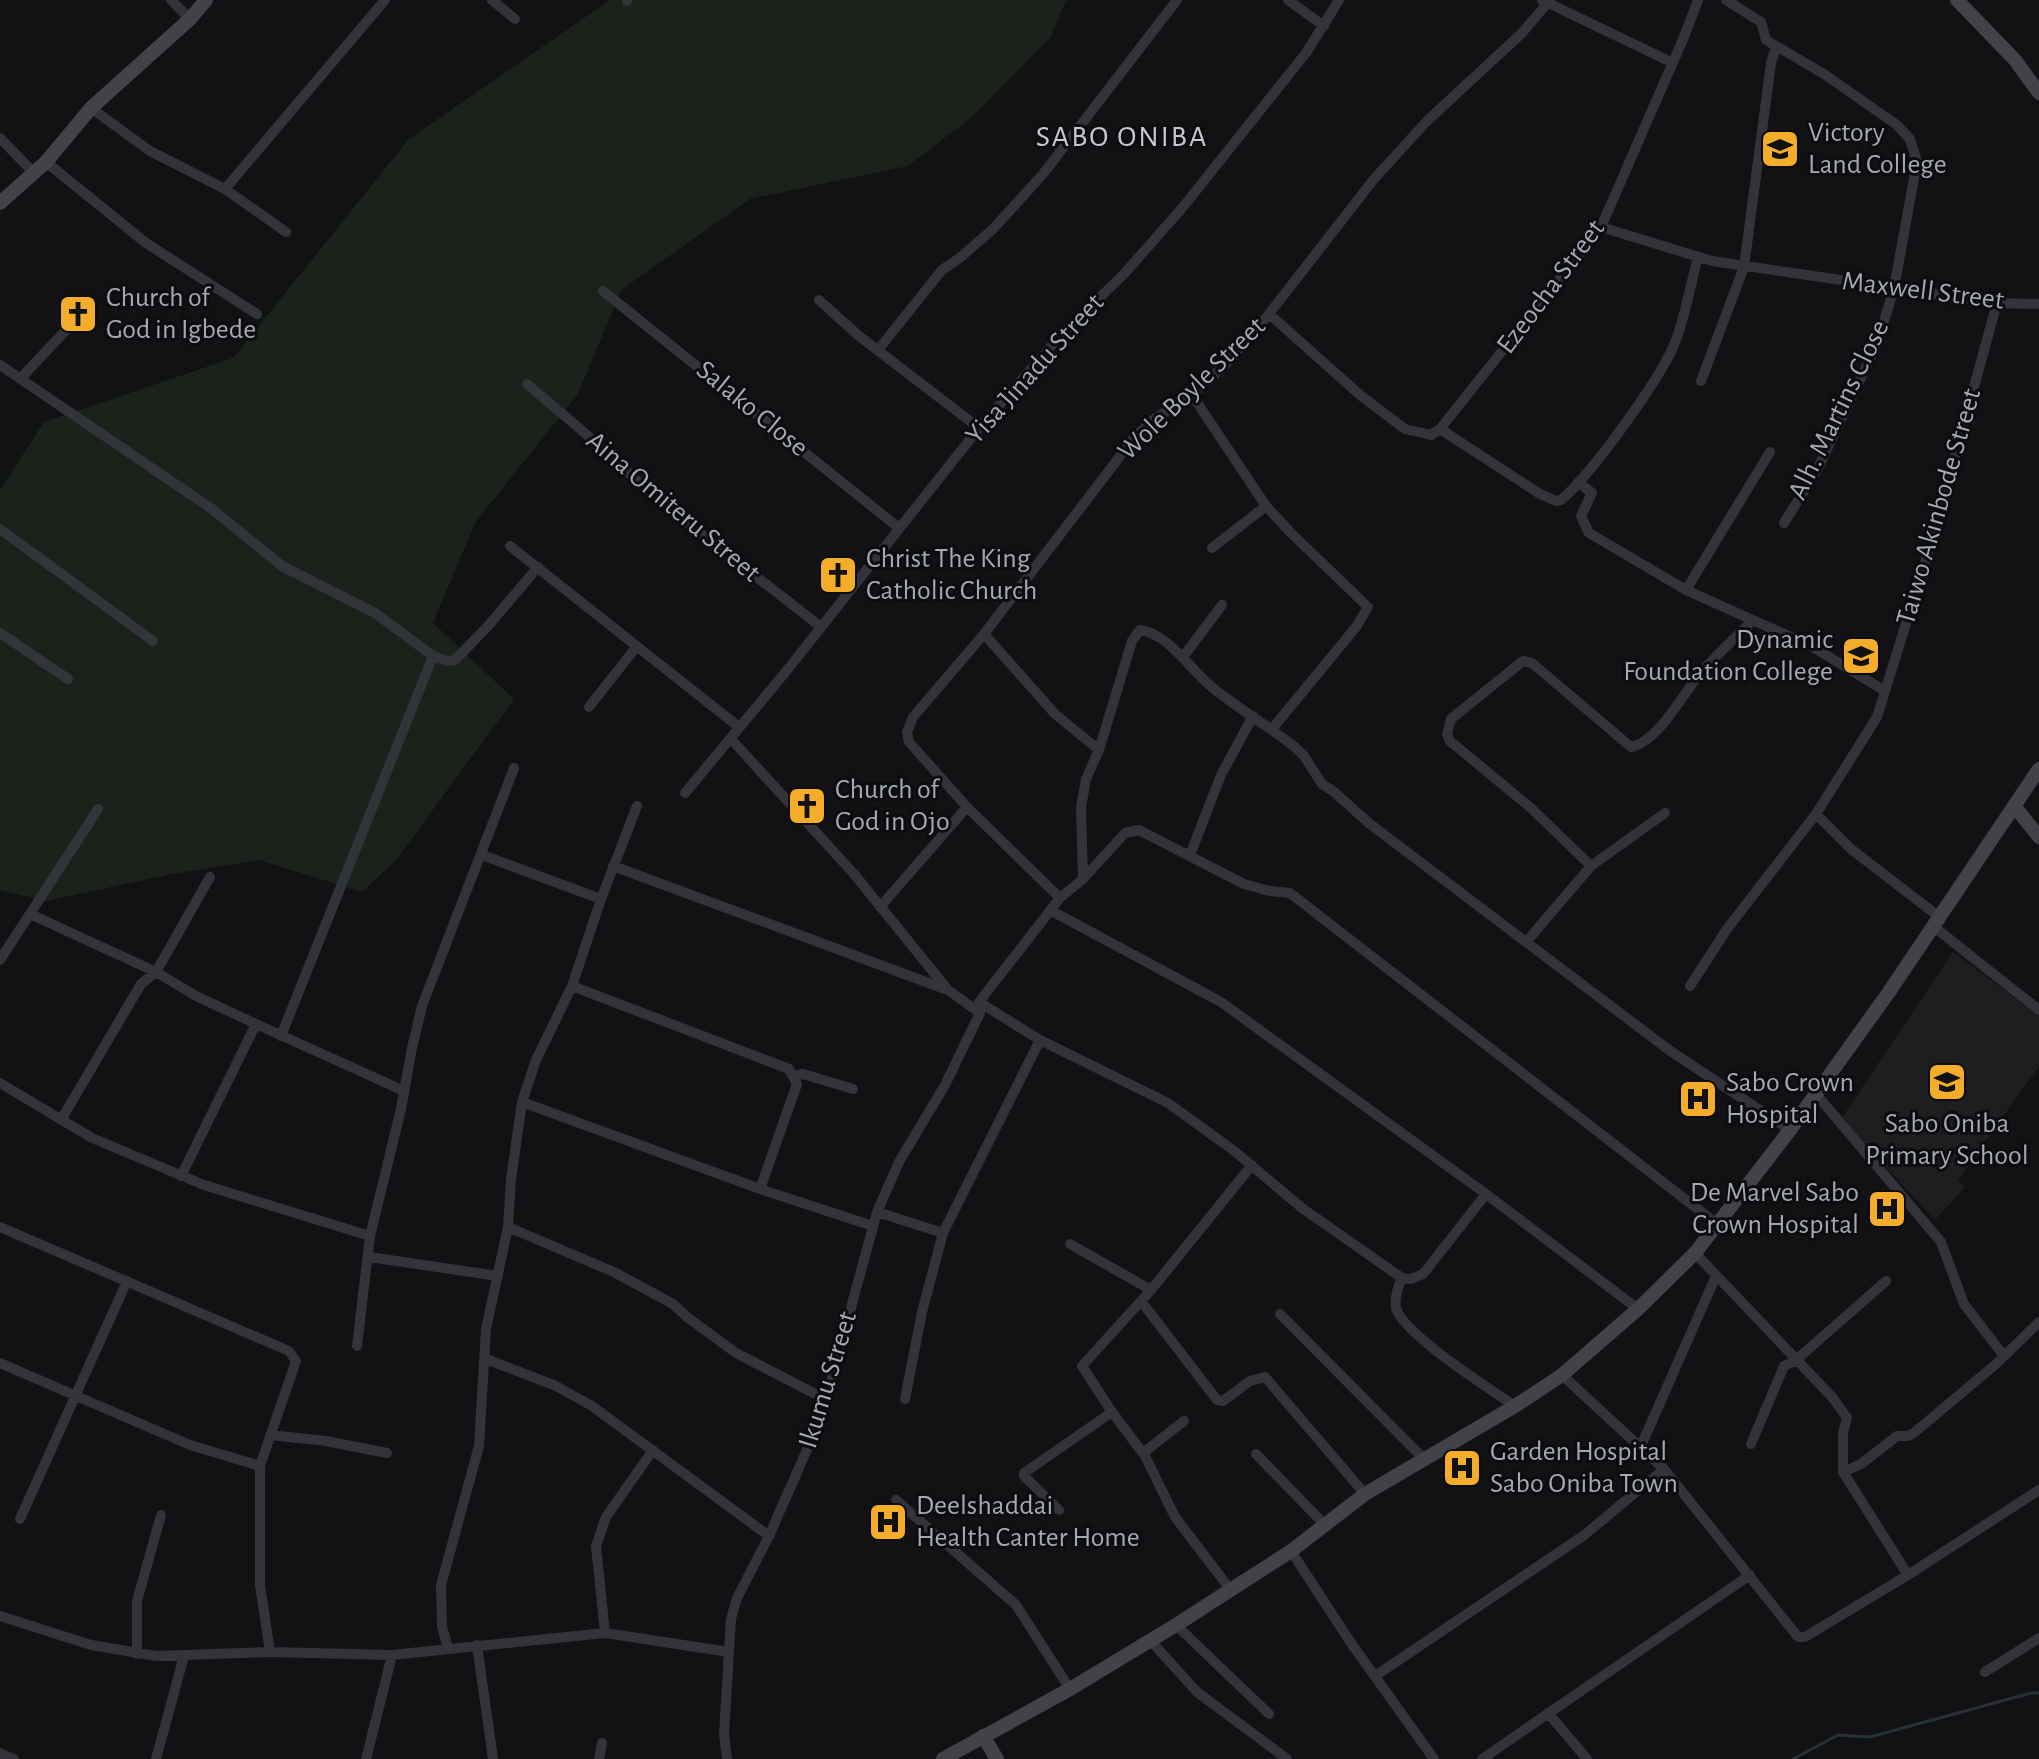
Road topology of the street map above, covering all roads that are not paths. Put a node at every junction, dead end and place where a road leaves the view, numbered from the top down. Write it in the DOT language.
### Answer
graph roads {
  1 [pos="171,0"];
  2 [pos="206,0"];
  3 [pos="385,0"];
  4 [pos="492,0"];
  5 [pos="1177,0"];
  6 [pos="1288,0"];
  7 [pos="1339,0"];
  8 [pos="1698,0"];
  9 [pos="1726,0"];
  10 [pos="1957,0"];
  11 [pos="1547,2"];
  12 [pos="190,19"];
  13 [pos="515,19"];
  14 [pos="1324,26"];
  15 [pos="1776,47"];
  16 [pos="1673,63"];
  17 [pos="2039,93"];
  18 [pos="91,108"];
  19 [pos="0,138"];
  20 [pos="46,162"];
  21 [pos="34,173"];
  22 [pos="225,189"];
  23 [pos="0,203"];
  24 [pos="1601,227"];
  25 [pos="286,232"];
  26 [pos="1704,259"];
  27 [pos="1744,267"];
  28 [pos="1894,288"];
  29 [pos="603,291"];
  30 [pos="819,300"];
  31 [pos="1997,303"];
  32 [pos="2039,304"];
  33 [pos="83,312"];
  34 [pos="257,314"];
  35 [pos="1269,314"];
  36 [pos="878,350"];
  37 [pos="0,365"];
  38 [pos="20,379"];
  39 [pos="1701,381"];
  40 [pos="527,384"];
  41 [pos="1192,395"];
  42 [pos="979,428"];
  43 [pos="1440,429"];
  44 [pos="1770,452"];
  45 [pos="1579,482"];
  46 [pos="1266,506"];
  47 [pos="1784,523"];
  48 [pos="899,528"];
  49 [pos="0,529"];
  50 [pos="510,546"];
  51 [pos="1212,548"];
  52 [pos="538,567"];
  53 [pos="1686,590"];
  54 [pos="1222,605"];
  55 [pos="1752,621"];
  56 [pos="821,627"];
  57 [pos="0,633"];
  58 [pos="984,634"];
  59 [pos="153,641"];
  60 [pos="637,646"];
  61 [pos="433,656"];
  62 [pos="1183,657"];
  63 [pos="68,679"];
  64 [pos="1885,691"];
  65 [pos="589,707"];
  66 [pos="1253,716"];
  67 [pos="739,727"];
  68 [pos="1272,729"];
  69 [pos="731,739"];
  70 [pos="1099,750"];
  71 [pos="514,768"];
  72 [pos="2039,769"];
  73 [pos="685,793"];
  74 [pos="637,806"];
  75 [pos="967,807"];
  76 [pos="2015,807"];
  77 [pos="98,809"];
  78 [pos="1665,813"];
  79 [pos="1816,814"];
  80 [pos="2039,837"];
  81 [pos="482,855"];
  82 [pos="1190,855"];
  83 [pos="613,866"];
  84 [pos="1591,866"];
  85 [pos="210,877"];
  86 [pos="1083,879"];
  87 [pos="1060,898"];
  88 [pos="601,899"];
  89 [pos="880,907"];
  90 [pos="1050,910"];
  91 [pos="30,914"];
  92 [pos="1935,921"];
  93 [pos="1527,941"];
  94 [pos="0,960"];
  95 [pos="156,972"];
  96 [pos="572,986"];
  97 [pos="1690,986"];
  98 [pos="948,990"];
  99 [pos="980,1008"];
  100 [pos="2039,1010"];
  101 [pos="256,1024"];
  102 [pos="281,1036"];
  103 [pos="1040,1040"];
  104 [pos="794,1076"];
  105 [pos="0,1083"];
  106 [pos="853,1089"];
  107 [pos="404,1091"];
  108 [pos="1816,1094"];
  109 [pos="522,1102"];
  110 [pos="61,1120"];
  111 [pos="1790,1130"];
  112 [pos="1252,1165"];
  113 [pos="181,1176"];
  114 [pos="760,1189"];
  115 [pos="1486,1194"];
  116 [pos="877,1212"];
  117 [pos="1717,1224"];
  118 [pos="873,1226"];
  119 [pos="508,1227"];
  120 [pos="1,1230"];
  121 [pos="943,1233"];
  122 [pos="370,1236"];
  123 [pos="1070,1244"];
  124 [pos="1695,1253"];
  125 [pos="369,1257"];
  126 [pos="498,1276"];
  127 [pos="1716,1276"];
  128 [pos="1402,1278"];
  129 [pos="127,1281"];
  130 [pos="1886,1281"];
  131 [pos="1151,1290"];
  132 [pos="1141,1301"];
  133 [pos="1638,1309"];
  134 [pos="1280,1314"];
  135 [pos="2039,1322"];
  136 [pos="357,1346"];
  137 [pos="2004,1356"];
  138 [pos="486,1359"];
  139 [pos="1795,1361"];
  140 [pos="0,1363"];
  141 [pos="1562,1375"];
  142 [pos="74,1397"];
  143 [pos="905,1399"];
  144 [pos="827,1400"];
  145 [pos="1515,1406"];
  146 [pos="1112,1412"];
  147 [pos="1184,1421"];
  148 [pos="270,1435"];
  149 [pos="1751,1444"];
  150 [pos="1641,1446"];
  151 [pos="653,1450"];
  152 [pos="387,1453"];
  153 [pos="1143,1453"];
  154 [pos="1256,1454"];
  155 [pos="1423,1458"];
  156 [pos="260,1466"];
  157 [pos="1664,1469"];
  158 [pos="1843,1472"];
  159 [pos="2039,1490"];
  160 [pos="1365,1494"];
  161 [pos="896,1500"];
  162 [pos="1059,1510"];
  163 [pos="161,1515"];
  164 [pos="20,1519"];
  165 [pos="1325,1525"];
  166 [pos="769,1536"];
  167 [pos="1291,1551"];
  168 [pos="1750,1575"];
  169 [pos="1908,1575"];
  170 [pos="1230,1589"];
  171 [pos="0,1616"];
  172 [pos="1176,1625"];
  173 [pos="605,1633"];
  174 [pos="2039,1638"];
  175 [pos="1150,1640"];
  176 [pos="477,1645"];
  177 [pos="448,1649"];
  178 [pos="270,1652"];
  179 [pos="729,1652"];
  180 [pos="137,1654"];
  181 [pos="392,1655"];
  182 [pos="184,1656"];
  183 [pos="1985,1672"];
  184 [pos="1375,1676"];
  185 [pos="1070,1689"];
  186 [pos="1548,1713"];
  187 [pos="1269,1714"];
  188 [pos="983,1736"];
  189 [pos="602,1743"];
  190 [pos="0,1753"];
  191 [pos="14,1759"];
  192 [pos="156,1759"];
  193 [pos="366,1759"];
  194 [pos="493,1759"];
  195 [pos="599,1759"];
  196 [pos="727,1759"];
  197 [pos="943,1759"];
  198 [pos="997,1759"];
  199 [pos="1287,1759"];
  200 [pos="1434,1759"];
  201 [pos="1482,1759"];
  202 [pos="1587,1759"];
  1 -- 12 [label="street"];
  2 -- 12 [label="main road"];
  3 -- 22 [label="street"];
  4 -- 13 [label="street"];
  5 -- 36 [label="street"];
  6 -- 14 [label="street"];
  7 -- 14 [label="street, Yisa Jinadu Street"];
  8 -- 16 [label="street, Ezeocha Street"];
  9 -- 15 [label="street, Alh. Martins Close"];
  10 -- 17 [label="main road"];
  11 -- 16 [label="street"];
  11 -- 35 [label="street, Wole Boyle Street"];
  12 -- 18 [label="main road"];
  14 -- 42 [label="street, Yisa Jinadu Street"];
  15 -- 27 [label="street"];
  15 -- 28 [label="street, Alh. Martins Close"];
  16 -- 24 [label="street, Ezeocha Street"];
  18 -- 20 [label="main road"];
  18 -- 22 [label="street"];
  19 -- 21 [label="street"];
  20 -- 21 [label="main road"];
  20 -- 34 [label="street"];
  21 -- 23 [label="main road"];
  22 -- 25 [label="street"];
  24 -- 26 [label="street, Maxwell Street"];
  24 -- 43 [label="street, Ezeocha Street"];
  26 -- 27 [label="street, Maxwell Street"];
  26 -- 45 [label="street"];
  27 -- 28 [label="street, Maxwell Street"];
  27 -- 39 [label="street"];
  28 -- 31 [label="street, Maxwell Street"];
  28 -- 47 [label="street, Alh. Martins Close"];
  29 -- 48 [label="street, Salako Close"];
  30 -- 36 [label="street"];
  31 -- 32 [label="street, Maxwell Street"];
  31 -- 64 [label="street, Taiwo Akinbode Street"];
  33 -- 38 [label="street"];
  35 -- 41 [label="street, Wole Boyle Street"];
  35 -- 43 [label="street"];
  36 -- 42 [label="street"];
  37 -- 38 [label="street"];
  38 -- 61 [label="street"];
  40 -- 56 [label="street, Aina Omiteru Street"];
  41 -- 46 [label="street"];
  41 -- 58 [label="street, Wole Boyle Street"];
  42 -- 48 [label="street, Yisa Jinadu Street"];
  43 -- 45 [label="street"];
  44 -- 53 [label="street"];
  45 -- 53 [label="street, bridge"];
  46 -- 51 [label="street"];
  46 -- 68 [label="street"];
  48 -- 56 [label="street, Yisa Jinadu Street"];
  49 -- 59 [label="street"];
  50 -- 52 [label="street"];
  52 -- 60 [label="street"];
  52 -- 61 [label="street"];
  53 -- 55 [label="street"];
  54 -- 62 [label="street"];
  55 -- 64 [label="street"];
  55 -- 84 [label="street"];
  56 -- 67 [label="street, Yisa Jinadu Street"];
  57 -- 63 [label="street"];
  58 -- 70 [label="street"];
  58 -- 75 [label="street, Wole Boyle Street"];
  60 -- 65 [label="street"];
  60 -- 67 [label="street"];
  61 -- 102 [label="street"];
  62 -- 66 [label="street"];
  62 -- 70 [label="street"];
  64 -- 79 [label="street, Taiwo Akinbode Street"];
  66 -- 68 [label="street"];
  66 -- 82 [label="street"];
  67 -- 69 [label="street, Yisa Jinadu Street"];
  68 -- 93 [label="street"];
  69 -- 73 [label="street, Yisa Jinadu Street"];
  69 -- 89 [label="street"];
  70 -- 86 [label="street"];
  71 -- 81 [label="street"];
  72 -- 76 [label="main road"];
  74 -- 83 [label="street"];
  75 -- 87 [label="street, Wole Boyle Street"];
  75 -- 89 [label="street"];
  76 -- 80 [label="main road"];
  76 -- 92 [label="main road"];
  77 -- 91 [label="street"];
  78 -- 84 [label="street"];
  79 -- 92 [label="street"];
  79 -- 97 [label="street, Taiwo Akinbode Street"];
  81 -- 88 [label="street"];
  81 -- 107 [label="street"];
  82 -- 86 [label="street, Ikumu Street"];
  82 -- 117 [label="street"];
  83 -- 88 [label="street"];
  83 -- 98 [label="street"];
  84 -- 93 [label="street"];
  85 -- 95 [label="street"];
  86 -- 87 [label="street, Ikumu Street"];
  87 -- 90 [label="street, Ikumu Street"];
  88 -- 96 [label="street"];
  89 -- 98 [label="street"];
  90 -- 99 [label="street, Ikumu Street"];
  90 -- 115 [label="street"];
  91 -- 94 [label="street"];
  91 -- 95 [label="street"];
  92 -- 100 [label="street"];
  92 -- 108 [label="main road"];
  93 -- 111 [label="street"];
  95 -- 101 [label="street"];
  95 -- 110 [label="street"];
  96 -- 104 [label="street"];
  96 -- 109 [label="street"];
  98 -- 99 [label="street"];
  99 -- 103 [label="street"];
  99 -- 116 [label="street, Ikumu Street"];
  101 -- 102 [label="street"];
  101 -- 113 [label="street"];
  102 -- 107 [label="street"];
  103 -- 112 [label="street"];
  103 -- 121 [label="street"];
  104 -- 106 [label="street"];
  104 -- 114 [label="street"];
  105 -- 110 [label="street"];
  107 -- 122 [label="street"];
  108 -- 111 [label="main road"];
  108 -- 137 [label="street"];
  109 -- 114 [label="street"];
  109 -- 119 [label="street"];
  110 -- 113 [label="street"];
  111 -- 117 [label="main road"];
  112 -- 128 [label="street"];
  112 -- 131 [label="street"];
  113 -- 122 [label="street"];
  114 -- 118 [label="street"];
  115 -- 128 [label="street"];
  115 -- 133 [label="street"];
  116 -- 118 [label="street, Ikumu Street"];
  116 -- 121 [label="street"];
  117 -- 124 [label="main road"];
  118 -- 144 [label="street, Ikumu Street"];
  119 -- 126 [label="street"];
  119 -- 144 [label="street"];
  120 -- 129 [label="street"];
  121 -- 143 [label="street"];
  122 -- 125 [label="street"];
  123 -- 131 [label="street"];
  124 -- 127 [label="street"];
  124 -- 133 [label="main road"];
  125 -- 126 [label="street"];
  125 -- 136 [label="street"];
  126 -- 138 [label="street"];
  127 -- 139 [label="street"];
  127 -- 150 [label="street"];
  128 -- 145 [label="street"];
  129 -- 142 [label="street"];
  129 -- 148 [label="street"];
  130 -- 139 [label="street"];
  131 -- 132 [label="street"];
  132 -- 146 [label="street"];
  132 -- 160 [label="street"];
  133 -- 141 [label="main road"];
  134 -- 155 [label="street"];
  135 -- 137 [label="street"];
  137 -- 158 [label="street"];
  138 -- 151 [label="street"];
  138 -- 177 [label="street"];
  139 -- 149 [label="street"];
  139 -- 158 [label="street"];
  140 -- 142 [label="street"];
  141 -- 145 [label="main road"];
  141 -- 150 [label="street"];
  142 -- 156 [label="street"];
  142 -- 164 [label="street"];
  144 -- 166 [label="street, Ikumu Street"];
  145 -- 155 [label="main road"];
  146 -- 153 [label="street"];
  146 -- 162 [label="street"];
  147 -- 153 [label="street"];
  148 -- 152 [label="street"];
  148 -- 156 [label="street"];
  150 -- 157 [label="street"];
  151 -- 166 [label="street"];
  151 -- 173 [label="street"];
  153 -- 170 [label="street"];
  154 -- 165 [label="street"];
  155 -- 160 [label="main road"];
  156 -- 178 [label="street"];
  157 -- 168 [label="street"];
  157 -- 184 [label="street"];
  158 -- 169 [label="street"];
  159 -- 169 [label="street"];
  160 -- 165 [label="main road"];
  161 -- 185 [label="street"];
  163 -- 180 [label="street"];
  165 -- 167 [label="main road"];
  166 -- 179 [label="street, Ikumu Street"];
  167 -- 170 [label="main road"];
  167 -- 184 [label="street"];
  168 -- 169 [label="street"];
  168 -- 186 [label="street"];
  170 -- 172 [label="main road"];
  171 -- 180 [label="street"];
  172 -- 175 [label="main road"];
  172 -- 187 [label="street"];
  173 -- 176 [label="street"];
  173 -- 179 [label="street"];
  174 -- 183 [label="street"];
  175 -- 185 [label="main road"];
  175 -- 199 [label="street"];
  176 -- 177 [label="street"];
  176 -- 194 [label="street"];
  177 -- 181 [label="street"];
  178 -- 181 [label="street"];
  178 -- 182 [label="street"];
  179 -- 196 [label="street, Ikumu Street"];
  180 -- 182 [label="street"];
  181 -- 193 [label="street"];
  182 -- 192 [label="street"];
  184 -- 200 [label="street"];
  185 -- 188 [label="main road"];
  186 -- 201 [label="street"];
  186 -- 202 [label="street"];
  188 -- 197 [label="main road"];
  188 -- 198 [label="main road"];
  189 -- 195 [label="street"];
  190 -- 191 [label="street"];
}
